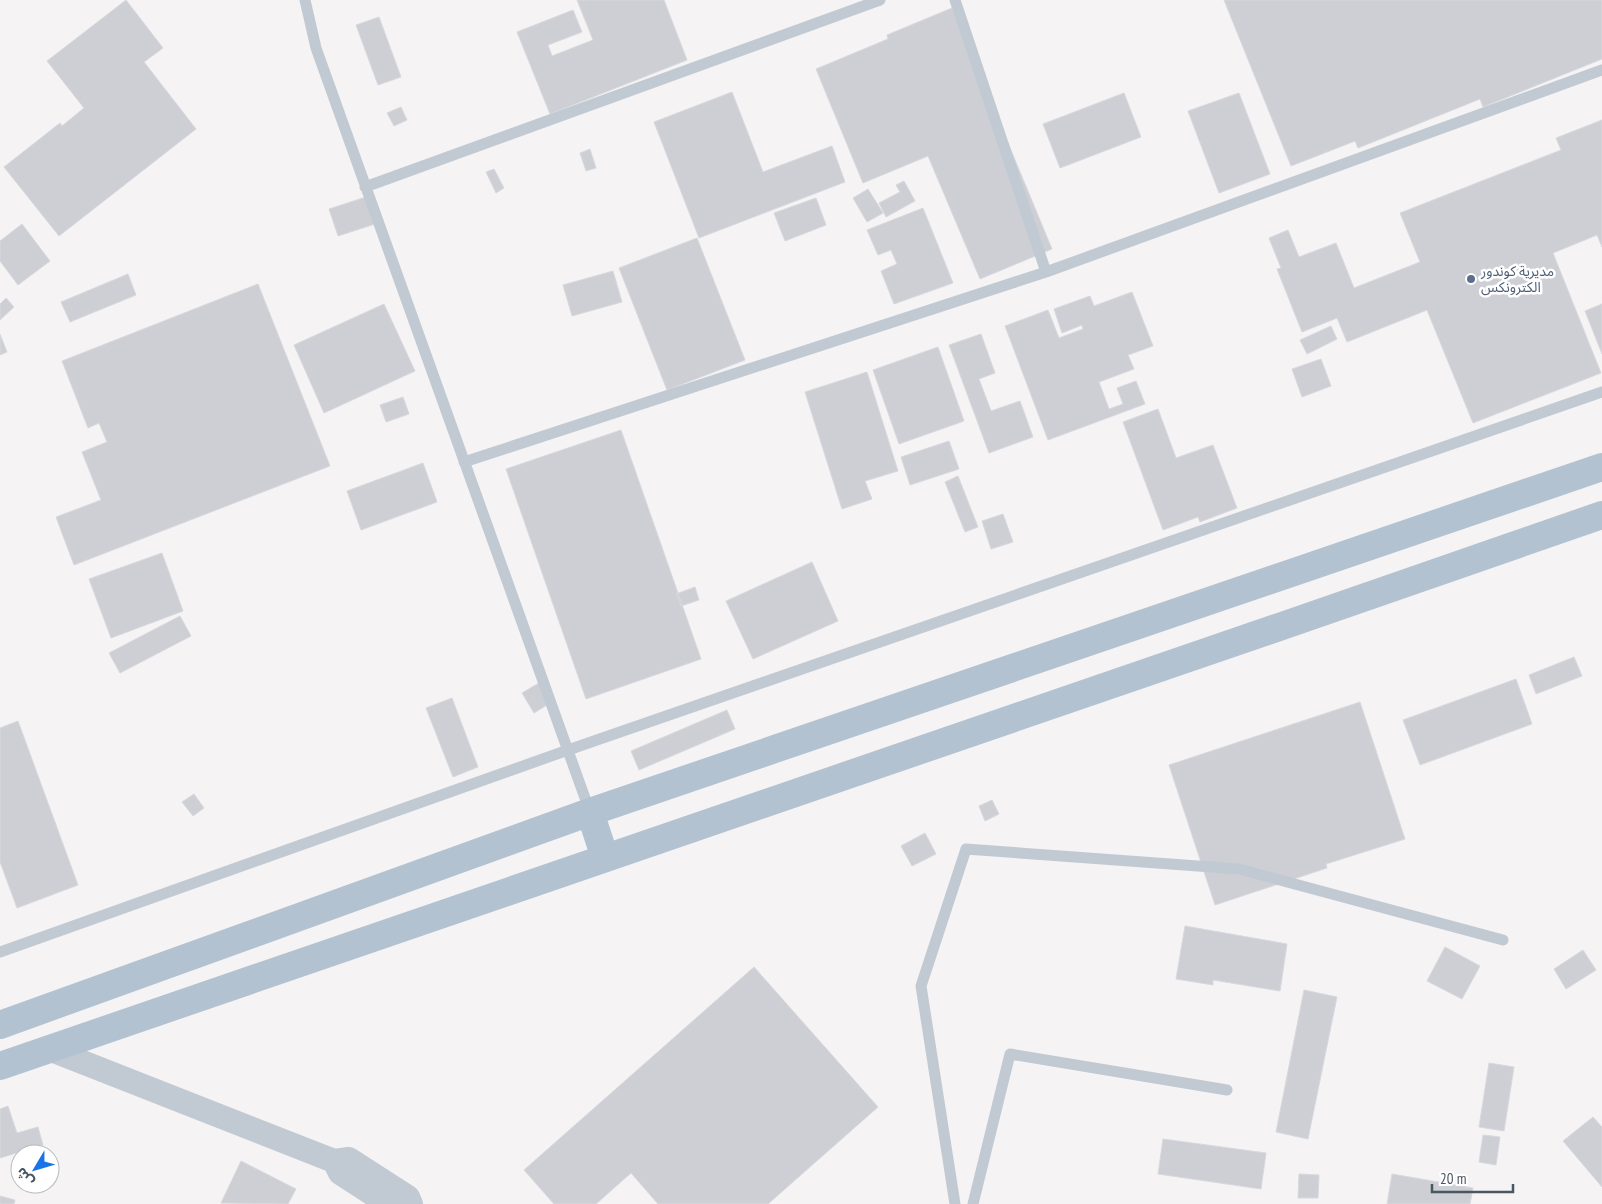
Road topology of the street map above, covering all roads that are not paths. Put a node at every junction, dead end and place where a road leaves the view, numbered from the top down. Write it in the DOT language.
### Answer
graph roads {
  1 [pos="305,0"];
  2 [pos="880,0"];
  3 [pos="955,0"];
  4 [pos="1602,70"];
  5 [pos="365,187"];
  6 [pos="1046,272"];
  7 [pos="1602,392"];
  8 [pos="464,462"];
  9 [pos="1602,467"];
  10 [pos="1602,515"];
  11 [pos="568,750"];
  12 [pos="590,812"];
  13 [pos="605,858"];
  14 [pos="1503,940"];
  15 [pos="0,952"];
  16 [pos="32,1013"];
  17 [pos="0,1025"];
  18 [pos="49,1049"];
  19 [pos="0,1066"];
  20 [pos="1228,1090"];
  21 [pos="334,1161"];
  22 [pos="388,1204"];
  23 [pos="411,1204"];
  24 [pos="955,1204"];
  25 [pos="973,1204"];
  1 -- 5 [label="lane"];
  2 -- 5 [label="lane"];
  3 -- 6 [label="lane"];
  4 -- 6 [label="lane"];
  5 -- 8 [label="lane"];
  6 -- 8 [label="lane"];
  7 -- 11 [label="lane"];
  8 -- 11 [label="lane"];
  9 -- 12 [label="main road"];
  10 -- 13 [label="main road"];
  11 -- 12 [label="lane"];
  11 -- 15 [label="lane"];
  12 -- 13 [label="main road"];
  12 -- 16 [label="main road"];
  13 -- 18 [label="main road"];
  14 -- 24 [label="lane"];
  16 -- 17 [label="main road"];
  16 -- 18 [label="main road"];
  18 -- 19 [label="main road"];
  18 -- 21 [label="street"];
  20 -- 25 [label="lane"];
  21 -- 22 [label="street"];
  21 -- 23 [label="street"];
}
